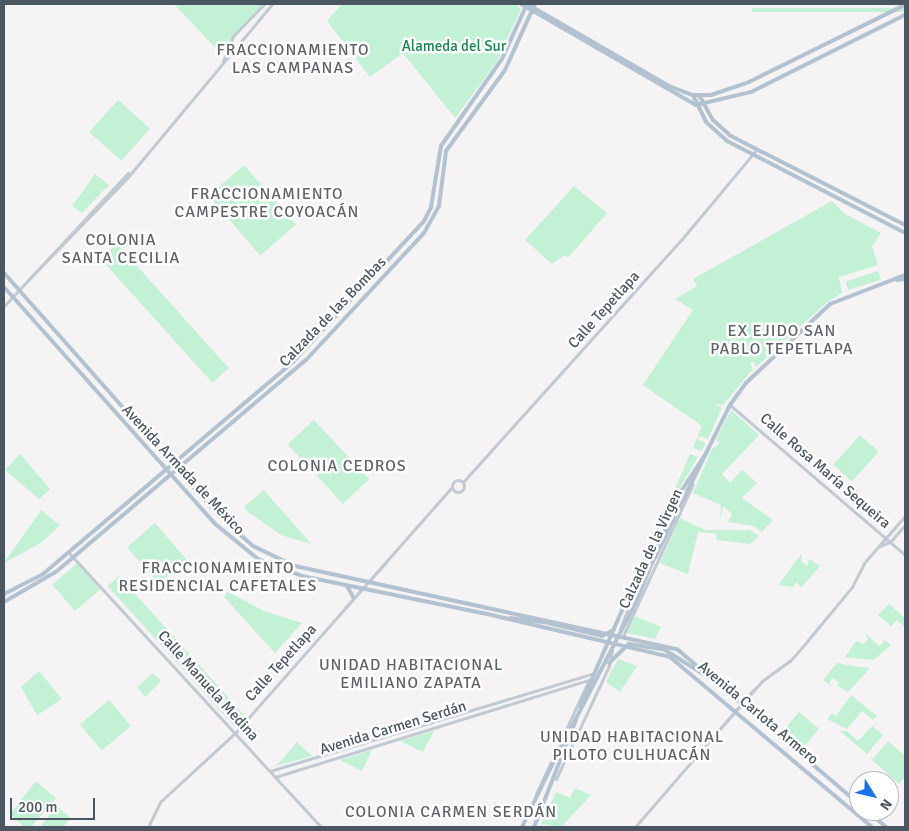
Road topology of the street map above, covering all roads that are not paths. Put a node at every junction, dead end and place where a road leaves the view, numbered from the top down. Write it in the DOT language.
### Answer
graph roads {
  1 [pos="264,4"];
  2 [pos="272,4"];
  3 [pos="520,4"];
  4 [pos="526,5"];
  5 [pos="905,6"];
  6 [pos="533,8"];
  7 [pos="905,15"];
  8 [pos="505,51"];
  9 [pos="514,55"];
  10 [pos="222,61"];
  11 [pos="693,95"];
  12 [pos="699,95"];
  13 [pos="696,105"];
  14 [pos="703,105"];
  15 [pos="757,149"];
  16 [pos="752,155"];
  17 [pos="886,214"];
  18 [pos="882,221"];
  19 [pos="905,225"];
  20 [pos="905,233"];
  21 [pos="4,273"];
  22 [pos="905,277"];
  23 [pos="4,287"];
  24 [pos="18,291"];
  25 [pos="12,297"];
  26 [pos="4,306"];
  27 [pos="730,405"];
  28 [pos="708,450"];
  29 [pos="172,464"];
  30 [pos="165,469"];
  31 [pos="178,470"];
  32 [pos="699,471"];
  33 [pos="171,476"];
  34 [pos="463,482"];
  35 [pos="452,487"];
  36 [pos="455,491"];
  37 [pos="447,493"];
  38 [pos="905,516"];
  39 [pos="905,524"];
  40 [pos="661,537"];
  41 [pos="886,538"];
  42 [pos="890,542"];
  43 [pos="879,546"];
  44 [pos="68,553"];
  45 [pos="905,555"];
  46 [pos="73,558"];
  47 [pos="53,566"];
  48 [pos="57,571"];
  49 [pos="368,582"];
  50 [pos="345,585"];
  51 [pos="363,588"];
  52 [pos="4,594"];
  53 [pos="353,597"];
  54 [pos="4,602"];
  55 [pos="344,608"];
  56 [pos="508,618"];
  57 [pos="617,625"];
  58 [pos="618,635"];
  59 [pos="623,636"];
  60 [pos="608,641"];
  61 [pos="614,643"];
  62 [pos="597,665"];
  63 [pos="606,667"];
  64 [pos="592,674"];
  65 [pos="604,675"];
  66 [pos="589,680"];
  67 [pos="721,685"];
  68 [pos="742,703"];
  69 [pos="736,710"];
  70 [pos="235,733"];
  71 [pos="270,772"];
  72 [pos="275,776"];
  73 [pos="556,779"];
  74 [pos="849,795"];
  75 [pos="532,806"];
  76 [pos="148,827"];
  77 [pos="321,827"];
  78 [pos="522,827"];
  79 [pos="535,827"];
  80 [pos="635,827"];
  81 [pos="872,827"];
  1 -- 10 [label="street"];
  2 -- 10 [label="street"];
  3 -- 4 [label="main road"];
  4 -- 6 [label="main road"];
  4 -- 8 [label="main road, Calzada de las Bombas"];
  5 -- 12 [label="main road"];
  6 -- 9 [label="main road, Calzada de las Bombas"];
  6 -- 11 [label="main road"];
  6 -- 13 [label="main road"];
  7 -- 14 [label="main road"];
  8 -- 9 [label="main road"];
  8 -- 29 [label="main road, Calzada de las Bombas"];
  9 -- 31 [label="main road, Calzada de las Bombas"];
  10 -- 24 [label="street"];
  11 -- 12 [label="main road"];
  11 -- 13 [label="main road"];
  12 -- 14 [label="main road"];
  13 -- 14 [label="main road"];
  13 -- 16 [label="main road"];
  14 -- 15 [label="main road"];
  15 -- 16 [label="street, Calle Tepetlapa"];
  15 -- 17 [label="main road"];
  16 -- 18 [label="main road"];
  16 -- 34 [label="street, Calle Tepetlapa"];
  17 -- 18 [label="main road"];
  17 -- 19 [label="main road"];
  18 -- 20 [label="main road"];
  21 -- 24 [label="main road, Avenida Armada de México"];
  22 -- 27 [label="main road, Calzada de la Virgen"];
  23 -- 25 [label="main road, Avenida Armada de México"];
  24 -- 25 [label="street"];
  24 -- 29 [label="main road, Avenida Armada de México"];
  25 -- 26 [label="street"];
  25 -- 30 [label="main road, Avenida Armada de México"];
  27 -- 28 [label="main road, Calzada de la Virgen"];
  27 -- 41 [label="street, Calle Rosa María Sequeira"];
  28 -- 32 [label="main road, Calzada de la Virgen"];
  28 -- 40 [label="main road, Calzada de la Virgen"];
  29 -- 30 [label="main road, Calzada de las Bombas"];
  29 -- 31 [label="main road, Avenida Armada de México"];
  30 -- 33 [label="main road, Avenida Armada de México"];
  30 -- 44 [label="main road, Calzada de las Bombas"];
  31 -- 33 [label="main road, Calzada de las Bombas"];
  31 -- 49 [label="main road, Avenida Armada de México"];
  32 -- 57 [label="main road, Calzada de la Virgen, bridge"];
  32 -- 59 [label="street, Calzada de la Virgen"];
  33 -- 46 [label="main road, Calzada de las Bombas"];
  33 -- 50 [label="main road, Avenida Armada de México"];
  34 -- 35 [label="street"];
  34 -- 36 [label="street, Calle Tepetlapa"];
  35 -- 36 [label="street"];
  35 -- 37 [label="street, Calle Tepetlapa"];
  36 -- 37 [label="street"];
  37 -- 49 [label="street, Calle Tepetlapa"];
  38 -- 41 [label="street"];
  39 -- 42 [label="street"];
  40 -- 58 [label="street"];
  40 -- 63 [label="main road, Calzada de la Virgen, bridge"];
  41 -- 42 [label="street, Calle Rosa María Sequeira"];
  41 -- 43 [label="street"];
  42 -- 43 [label="street"];
  42 -- 45 [label="street, Calle Rosa María Sequeira"];
  43 -- 68 [label="street"];
  44 -- 46 [label="street, Calle Manuela Medina"];
  44 -- 47 [label="main road, Calzada de las Bombas"];
  46 -- 48 [label="main road, Calzada de las Bombas"];
  46 -- 70 [label="street, Calle Manuela Medina"];
  47 -- 48 [label="main road"];
  47 -- 52 [label="main road, Calzada de las Bombas"];
  48 -- 54 [label="main road, Calzada de las Bombas"];
  49 -- 51 [label="street, Calle Tepetlapa"];
  49 -- 58 [label="main road, Avenida Armada de México"];
  50 -- 51 [label="main road, Avenida Armada de México"];
  50 -- 53 [label="main road"];
  51 -- 53 [label="street, Calle Tepetlapa"];
  51 -- 55 [label="street, Calle Tepetlapa"];
  51 -- 56 [label="main road, Avenida Armada de México"];
  53 -- 55 [label="street, Calle Tepetlapa"];
  55 -- 70 [label="street, Calle Tepetlapa"];
  56 -- 57 [label="main road, bridge"];
  56 -- 60 [label="main road, Avenida Armada de México"];
  57 -- 73 [label="main road, Calzada de la Virgen, bridge"];
  58 -- 59 [label="main road, Avenida Carlota Armero"];
  59 -- 67 [label="main road, Avenida Carlota Armero"];
  60 -- 61 [label="main road, Avenida Armada de México"];
  60 -- 62 [label="street, Calzada de la Virgen"];
  61 -- 63 [label="street, Calzada de la Virgen"];
  61 -- 69 [label="main road, Avenida Carlota Armero"];
  62 -- 63 [label="street"];
  62 -- 64 [label="street, Calzada de la Virgen"];
  63 -- 65 [label="street, Calzada de la Virgen"];
  63 -- 67 [label="main road, bridge"];
  63 -- 75 [label="main road, Calzada de la Virgen, bridge"];
  64 -- 66 [label="street, Calzada de la Virgen"];
  64 -- 71 [label="street, Avenida Carmen Serdán"];
  65 -- 66 [label="street, Avenida Carmen Serdán"];
  65 -- 73 [label="street, Calzada de la Virgen"];
  66 -- 72 [label="street, Avenida Carmen Serdán"];
  66 -- 75 [label="street, Calzada de la Virgen"];
  67 -- 68 [label="main road, Avenida Carlota Armero"];
  68 -- 69 [label="street"];
  68 -- 74 [label="main road, Avenida Carlota Armero"];
  69 -- 80 [label="street"];
  69 -- 81 [label="main road, Avenida Carlota Armero"];
  70 -- 71 [label="street, Calle Manuela Medina"];
  70 -- 76 [label="street, Calle Tepetlapa"];
  71 -- 72 [label="street, Calle Manuela Medina"];
  72 -- 77 [label="street, Calle Manuela Medina"];
  73 -- 79 [label="main road, Calzada de la Virgen"];
  75 -- 78 [label="main road, Calzada de la Virgen"];
}
